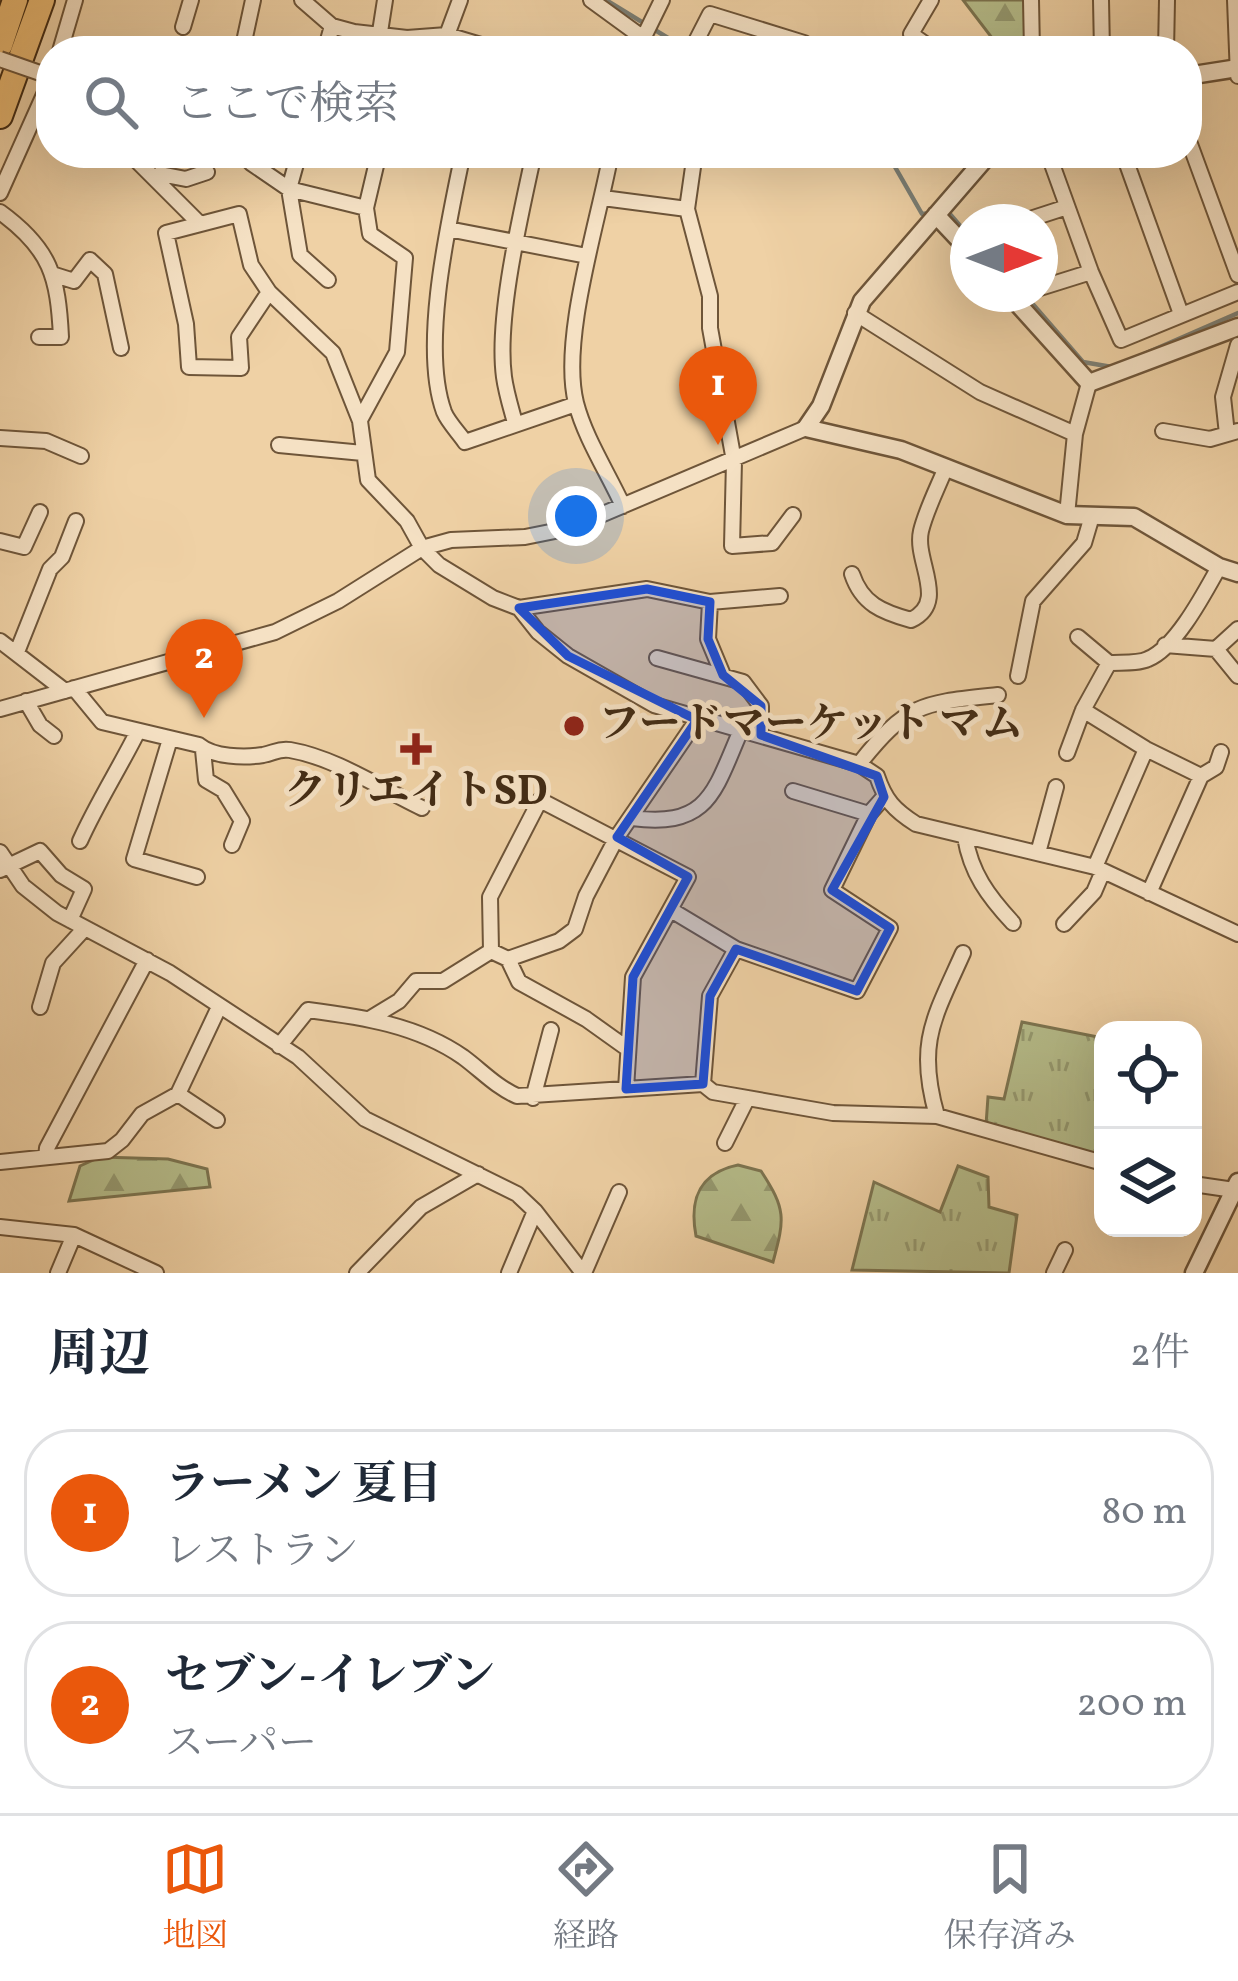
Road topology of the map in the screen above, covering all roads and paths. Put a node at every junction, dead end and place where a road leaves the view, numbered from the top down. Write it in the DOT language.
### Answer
graph roads {
  1 [pos="16,0"];
  2 [pos="42,0"];
  3 [pos="75,0"];
  4 [pos="191,0"];
  5 [pos="253,0"];
  6 [pos="302,0"];
  7 [pos="385,0"];
  8 [pos="460,0"];
  9 [pos="591,0"];
  10 [pos="662,0"];
  11 [pos="931,0"];
  12 [pos="1031,0"];
  13 [pos="1101,0"];
  14 [pos="1167,0"];
  15 [pos="1234,0"];
  16 [pos="332,26"];
  17 [pos="183,27"];
  18 [pos="380,32"];
  19 [pos="447,35"];
  20 [pos="64,36"];
  21 [pos="245,36"];
  22 [pos="329,36"];
  23 [pos="388,36"];
  24 [pos="442,36"];
  25 [pos="450,36"];
  26 [pos="643,36"];
  27 [pos="644,36"];
  28 [pos="699,36"];
  29 [pos="781,36"];
  30 [pos="914,36"];
  31 [pos="1032,36"];
  32 [pos="1102,36"];
  33 [pos="1166,36"];
  34 [pos="0,44"];
  35 [pos="0,59"];
  36 [pos="1237,71"];
  37 [pos="36,72"];
  38 [pos="1202,74"];
  39 [pos="36,106"];
  40 [pos="0,116"];
  41 [pos="144,168"];
  42 [pos="258,168"];
  43 [pos="294,168"];
  44 [pos="375,168"];
  45 [pos="460,168"];
  46 [pos="531,168"];
  47 [pos="608,168"];
  48 [pos="693,168"];
  49 [pos="978,168"];
  50 [pos="1053,168"];
  51 [pos="1129,168"];
  52 [pos="1199,168"];
  53 [pos="207,172"];
  54 [pos="156,180"];
  55 [pos="289,189"];
  56 [pos="0,194"];
  57 [pos="603,197"];
  58 [pos="1067,207"];
  59 [pos="366,208"];
  60 [pos="687,209"];
  61 [pos="1058,210"];
  62 [pos="0,212"];
  63 [pos="936,215"];
  64 [pos="199,223"];
  65 [pos="448,229"];
  66 [pos="950,230"];
  67 [pos="514,243"];
  68 [pos="587,256"];
  69 [pos="1091,272"];
  70 [pos="56,275"];
  71 [pos="1238,275"];
  72 [pos="328,280"];
  73 [pos="1058,282"];
  74 [pos="268,292"];
  75 [pos="1238,292"];
  76 [pos="1026,312"];
  77 [pos="855,313"];
  78 [pos="1180,314"];
  79 [pos="1237,335"];
  80 [pos="39,337"];
  81 [pos="121,348"];
  82 [pos="1089,383"];
  83 [pos="576,404"];
  84 [pos="360,421"];
  85 [pos="515,423"];
  86 [pos="806,428"];
  87 [pos="1163,430"];
  88 [pos="1233,433"];
  89 [pos="1075,434"];
  90 [pos="0,438"];
  91 [pos="279,446"];
  92 [pos="364,453"];
  93 [pos="81,456"];
  94 [pos="734,461"];
  95 [pos="946,467"];
  96 [pos="623,506"];
  97 [pos="40,512"];
  98 [pos="793,514"];
  99 [pos="1067,515"];
  100 [pos="1092,516"];
  101 [pos="76,521"];
  102 [pos="0,541"];
  103 [pos="422,548"];
  104 [pos="1219,567"];
  105 [pos="1238,573"];
  106 [pos="852,574"];
  107 [pos="780,596"];
  108 [pos="710,602"];
  109 [pos="519,608"];
  110 [pos="1238,629"];
  111 [pos="1078,637"];
  112 [pos="0,641"];
  113 [pos="1165,645"];
  114 [pos="1216,649"];
  115 [pos="17,652"];
  116 [pos="657,658"];
  117 [pos="1109,663"];
  118 [pos="723,675"];
  119 [pos="1018,676"];
  120 [pos="1238,676"];
  121 [pos="70,690"];
  122 [pos="998,695"];
  123 [pos="26,701"];
  124 [pos="0,709"];
  125 [pos="1083,710"];
  126 [pos="698,720"];
  127 [pos="742,730"];
  128 [pos="138,731"];
  129 [pos="761,735"];
  130 [pos="54,736"];
  131 [pos="170,739"];
  132 [pos="1146,749"];
  133 [pos="202,750"];
  134 [pos="1221,752"];
  135 [pos="1067,753"];
  136 [pos="859,764"];
  137 [pos="1201,776"];
  138 [pos="1056,787"];
  139 [pos="793,791"];
  140 [pos="884,797"];
  141 [pos="422,808"];
  142 [pos="869,814"];
  143 [pos="632,818"];
  144 [pos="617,837"];
  145 [pos="965,837"];
  146 [pos="80,842"];
  147 [pos="232,845"];
  148 [pos="0,852"];
  149 [pos="1038,853"];
  150 [pos="4,869"];
  151 [pos="1099,869"];
  152 [pos="197,878"];
  153 [pos="1149,893"];
  154 [pos="671,910"];
  155 [pos="70,920"];
  156 [pos="1013,923"];
  157 [pos="1064,924"];
  158 [pos="85,928"];
  159 [pos="1238,934"];
  160 [pos="736,950"];
  161 [pos="490,952"];
  162 [pos="963,953"];
  163 [pos="508,959"];
  164 [pos="147,960"];
  165 [pos="40,1007"];
  166 [pos="219,1007"];
  167 [pos="371,1018"];
  168 [pos="551,1030"];
  169 [pos="279,1046"];
  170 [pos="628,1049"];
  171 [pos="703,1084"];
  172 [pos="626,1089"];
  173 [pos="178,1094"];
  174 [pos="533,1098"];
  175 [pos="747,1099"];
  176 [pos="937,1116"];
  177 [pos="218,1120"];
  178 [pos="725,1143"];
  179 [pos="46,1157"];
  180 [pos="1094,1160"];
  181 [pos="0,1162"];
  182 [pos="478,1174"];
  183 [pos="1202,1184"];
  184 [pos="1236,1185"];
  185 [pos="619,1192"];
  186 [pos="535,1210"];
  187 [pos="0,1227"];
  188 [pos="74,1235"];
  189 [pos="1065,1250"];
  190 [pos="58,1273"];
  191 [pos="156,1273"];
  192 [pos="357,1273"];
  193 [pos="509,1273"];
  194 [pos="584,1273"];
  195 [pos="1054,1273"];
  196 [pos="1194,1273"];
  1 -- 34 [label="highway"];
  2 -- 40 [label="highway"];
  3 -- 20 [label="street"];
  4 -- 17 [label="street"];
  5 -- 21 [label="street"];
  6 -- 16 [label="street"];
  7 -- 18 [label="street"];
  8 -- 19 [label="street"];
  9 -- 26 [label="street"];
  10 -- 27 [label="street"];
  11 -- 30 [label="street"];
  12 -- 31 [label="street"];
  13 -- 32 [label="street"];
  14 -- 33 [label="street"];
  15 -- 36 [label="street"];
  16 -- 18 [label="street"];
  16 -- 22 [label="street"];
  18 -- 23 [label="street"];
  19 -- 24 [label="street"];
  19 -- 25 [label="street"];
  28 -- 29 [label="street"];
  35 -- 37 [label="street, bridge"];
  36 -- 38 [label="street"];
  39 -- 56 [label="street"];
  41 -- 54 [label="street"];
  42 -- 55 [label="street"];
  43 -- 55 [label="street"];
  44 -- 59 [label="street"];
  45 -- 65 [label="street"];
  46 -- 67 [label="street"];
  47 -- 57 [label="street"];
  48 -- 60 [label="street"];
  49 -- 63 [label="street"];
  50 -- 58 [label="street"];
  51 -- 78 [label="street"];
  52 -- 71 [label="street"];
  53 -- 54 [label="street"];
  54 -- 64 [label="street"];
  55 -- 59 [label="street"];
  55 -- 72 [label="street"];
  57 -- 60 [label="street"];
  57 -- 68 [label="street"];
  58 -- 61 [label="street"];
  58 -- 69 [label="street"];
  59 -- 84 [label="street"];
  60 -- 94 [label="street"];
  62 -- 70 [label="street"];
  63 -- 66 [label="street"];
  63 -- 77 [label="street"];
  64 -- 74 [label="street"];
  64 -- 74 [label="street"];
  65 -- 67 [label="street"];
  65 -- 85 [label="street"];
  67 -- 68 [label="street"];
  67 -- 85 [label="street"];
  68 -- 83 [label="street"];
  69 -- 73 [label="street"];
  69 -- 78 [label="street"];
  70 -- 80 [label="street"];
  70 -- 81 [label="street"];
  74 -- 84 [label="street"];
  75 -- 78 [label="street"];
  76 -- 82 [label="street"];
  77 -- 86 [label="street"];
  77 -- 89 [label="street"];
  79 -- 82 [label="street"];
  79 -- 88 [label="street"];
  82 -- 89 [label="street"];
  83 -- 85 [label="street"];
  83 -- 96 [label="street"];
  84 -- 92 [label="street"];
  86 -- 94 [label="street"];
  86 -- 95 [label="street"];
  87 -- 88 [label="street"];
  89 -- 99 [label="street"];
  90 -- 93 [label="street"];
  91 -- 92 [label="street"];
  92 -- 103 [label="street"];
  94 -- 96 [label="street"];
  94 -- 98 [label="street"];
  95 -- 99 [label="street"];
  95 -- 106 [label="street"];
  96 -- 103 [label="street"];
  97 -- 102 [label="street"];
  99 -- 100 [label="street"];
  100 -- 104 [label="street"];
  100 -- 119 [label="street"];
  101 -- 115 [label="street"];
  103 -- 109 [label="street"];
  103 -- 121 [label="street"];
  104 -- 105 [label="street"];
  104 -- 113 [label="street"];
  107 -- 108 [label="street"];
  108 -- 109 [label="street"];
  108 -- 118 [label="street"];
  109 -- 126 [label="street"];
  110 -- 114 [label="street"];
  111 -- 117 [label="street"];
  112 -- 115 [label="street"];
  113 -- 114 [label="street"];
  113 -- 117 [label="street"];
  114 -- 120 [label="street"];
  115 -- 121 [label="street"];
  116 -- 118 [label="street"];
  117 -- 125 [label="street"];
  118 -- 129 [label="street"];
  121 -- 123 [label="street"];
  121 -- 128 [label="street"];
  122 -- 136 [label="street"];
  123 -- 124 [label="street"];
  123 -- 130 [label="street"];
  125 -- 132 [label="street"];
  125 -- 135 [label="street"];
  126 -- 127 [label="street"];
  126 -- 143 [label="street"];
  127 -- 129 [label="street"];
  127 -- 143 [label="street"];
  128 -- 131 [label="street"];
  128 -- 146 [label="street"];
  129 -- 136 [label="street"];
  131 -- 133 [label="street"];
  131 -- 152 [label="street"];
  132 -- 137 [label="street"];
  132 -- 151 [label="street"];
  133 -- 141 [label="street"];
  133 -- 147 [label="street"];
  134 -- 137 [label="street"];
  136 -- 140 [label="street"];
  137 -- 153 [label="street"];
  138 -- 149 [label="street"];
  139 -- 142 [label="street"];
  140 -- 142 [label="street"];
  140 -- 145 [label="street"];
  142 -- 160 [label="street"];
  143 -- 144 [label="street"];
  144 -- 154 [label="street"];
  144 -- 161 [label="street"];
  144 -- 163 [label="street"];
  145 -- 149 [label="street"];
  145 -- 156 [label="street"];
  148 -- 150 [label="street"];
  149 -- 151 [label="street"];
  150 -- 155 [label="street"];
  150 -- 155 [label="street"];
  151 -- 153 [label="street"];
  151 -- 157 [label="street"];
  153 -- 159 [label="street"];
  154 -- 160 [label="street"];
  154 -- 170 [label="street"];
  155 -- 158 [label="street"];
  158 -- 164 [label="street"];
  158 -- 165 [label="street"];
  160 -- 171 [label="street"];
  161 -- 163 [label="street"];
  161 -- 167 [label="street"];
  162 -- 176 [label="street"];
  163 -- 170 [label="street"];
  164 -- 166 [label="street"];
  164 -- 179 [label="street"];
  166 -- 169 [label="street"];
  166 -- 173 [label="street"];
  167 -- 169 [label="street"];
  167 -- 174 [label="street"];
  168 -- 174 [label="street"];
  169 -- 182 [label="street"];
  170 -- 172 [label="street"];
  171 -- 172 [label="street"];
  171 -- 175 [label="street"];
  172 -- 174 [label="street"];
  173 -- 177 [label="street"];
  173 -- 179 [label="street"];
  175 -- 176 [label="street"];
  175 -- 178 [label="street"];
  176 -- 180 [label="street"];
  179 -- 181 [label="street"];
  182 -- 186 [label="street"];
  182 -- 192 [label="street"];
  183 -- 184 [label="street"];
  184 -- 196 [label="street"];
  185 -- 194 [label="street"];
  186 -- 193 [label="street"];
  186 -- 194 [label="street"];
  187 -- 188 [label="street"];
  188 -- 190 [label="street"];
  188 -- 191 [label="street"];
  189 -- 195 [label="street"];
}
